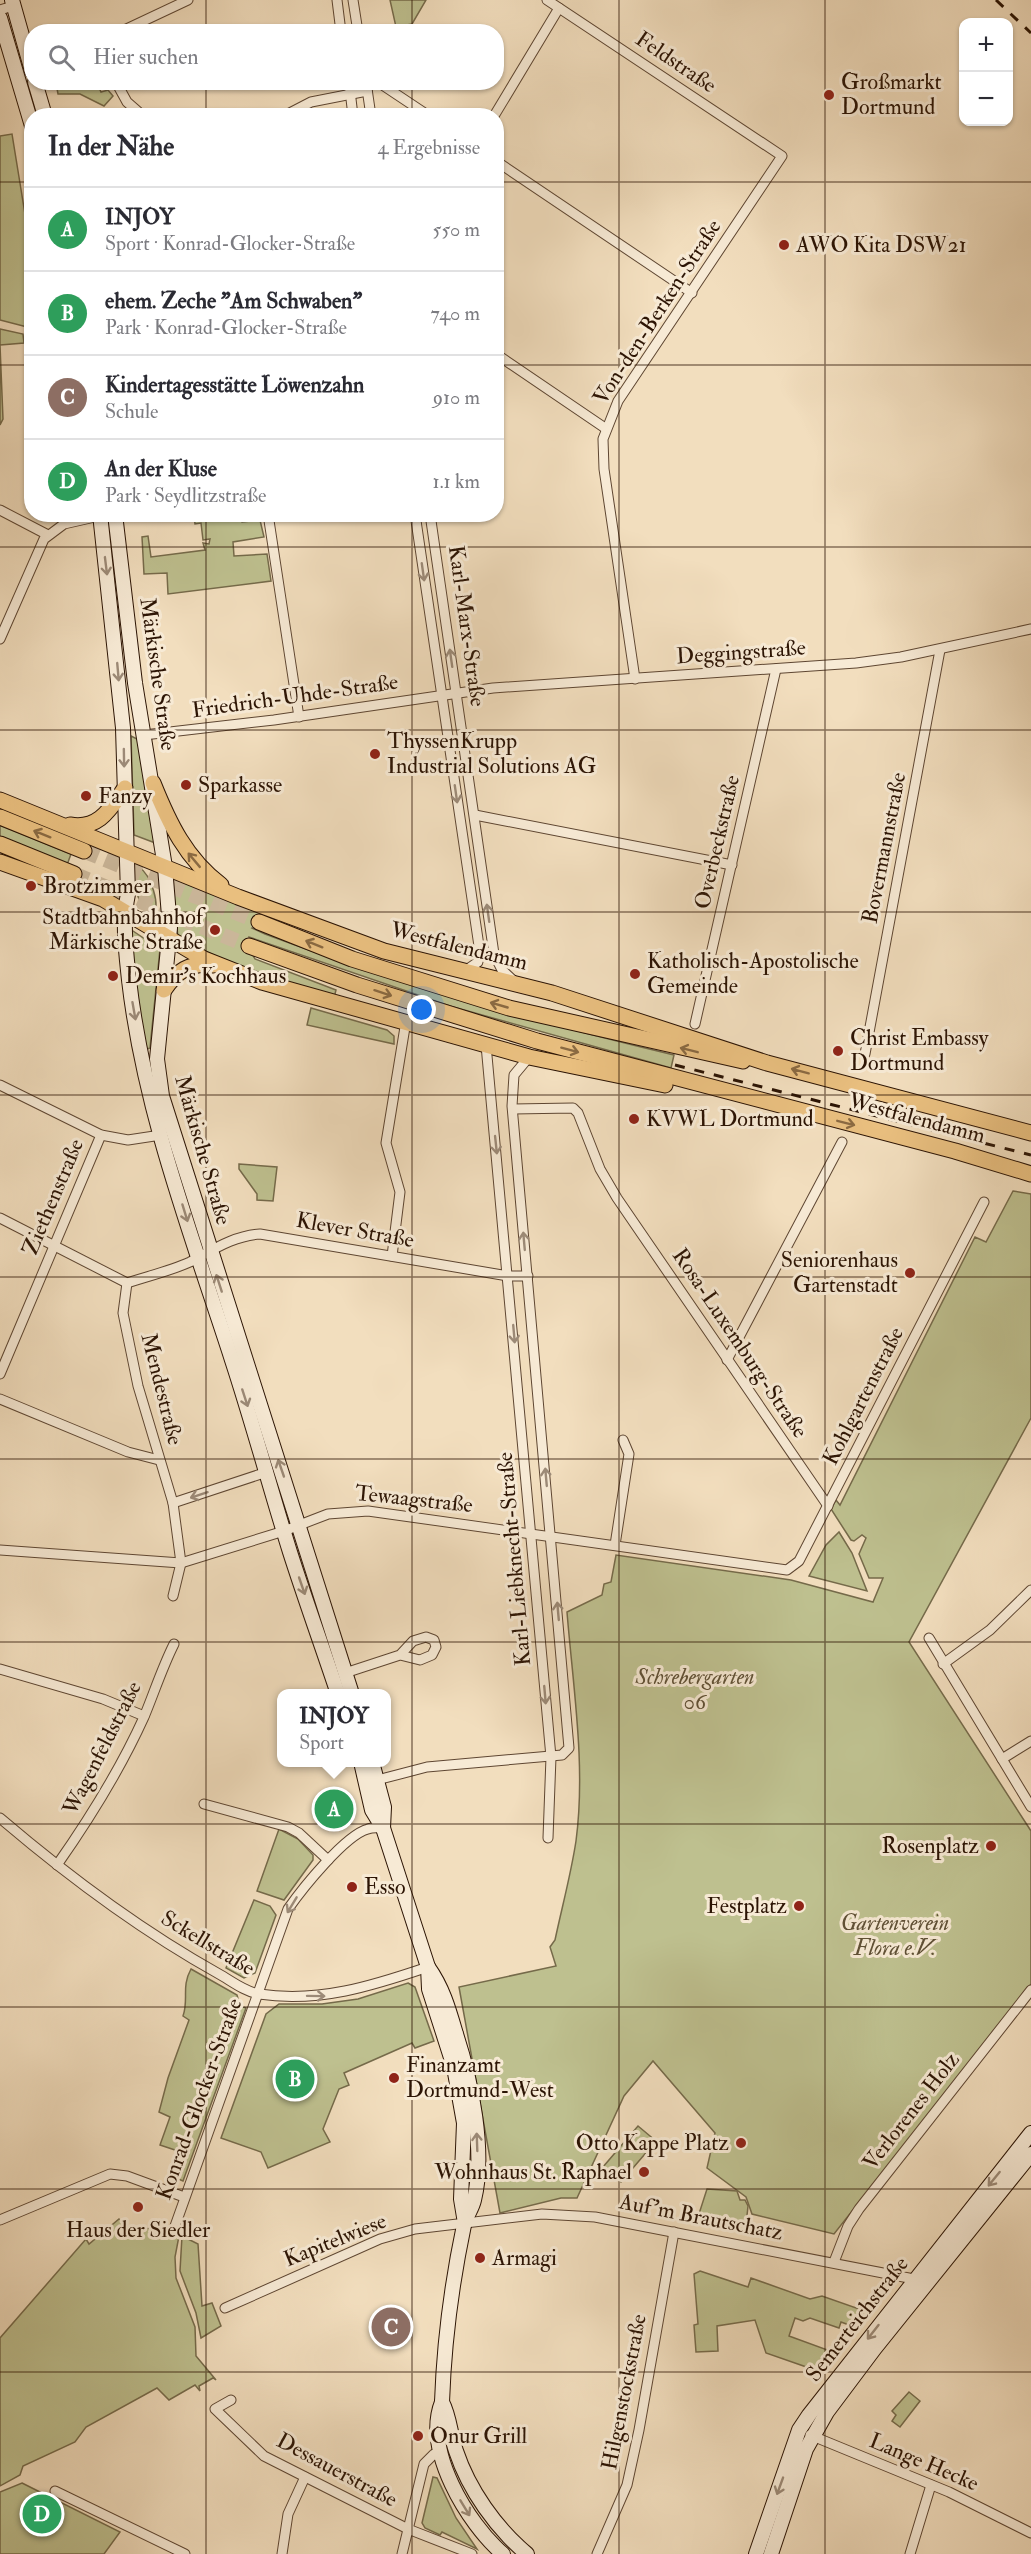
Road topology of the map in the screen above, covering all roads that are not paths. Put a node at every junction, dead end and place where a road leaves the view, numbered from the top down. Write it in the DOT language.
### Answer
graph roads {
  1 [pos="188,0"];
  2 [pos="337,0"];
  3 [pos="353,0"];
  4 [pos="547,0"];
  5 [pos="8,5"];
  6 [pos="559,8"];
  7 [pos="0,18"];
  8 [pos="137,24"];
  9 [pos="340,24"];
  10 [pos="357,24"];
  11 [pos="24,49"];
  12 [pos="38,90"];
  13 [pos="120,90"];
  14 [pos="350,90"];
  15 [pos="360,90"];
  16 [pos="367,90"];
  17 [pos="390,90"];
  18 [pos="350,94"];
  19 [pos="27,108"];
  20 [pos="43,108"];
  21 [pos="134,108"];
  22 [pos="299,108"];
  23 [pos="353,108"];
  24 [pos="370,108"];
  25 [pos="417,108"];
  26 [pos="499,108"];
  27 [pos="782,156"];
  28 [pos="504,165"];
  29 [pos="692,293"];
  30 [pos="504,359"];
  31 [pos="606,428"];
  32 [pos="0,510"];
  33 [pos="72,522"];
  34 [pos="103,522"];
  35 [pos="116,522"];
  36 [pos="269,522"];
  37 [pos="417,522"];
  38 [pos="431,522"];
  39 [pos="48,535"];
  40 [pos="1031,629"];
  41 [pos="0,639"];
  42 [pos="940,650"];
  43 [pos="776,669"];
  44 [pos="635,679"];
  45 [pos="449,693"];
  46 [pos="298,717"];
  47 [pos="123,728"];
  48 [pos="144,735"];
  49 [pos="153,783"];
  50 [pos="124,788"];
  51 [pos="0,800"];
  52 [pos="474,815"];
  53 [pos="0,817"];
  54 [pos="50,820"];
  55 [pos="0,844"];
  56 [pos="125,850"];
  57 [pos="84,851"];
  58 [pos="0,862"];
  59 [pos="732,865"];
  60 [pos="165,867"];
  61 [pos="74,874"];
  62 [pos="238,897"];
  63 [pos="124,910"];
  64 [pos="259,922"];
  65 [pos="168,939"];
  66 [pos="249,946"];
  67 [pos="219,966"];
  68 [pos="464,972"];
  69 [pos="517,983"];
  70 [pos="164,990"];
  71 [pos="406,1021"];
  72 [pos="695,1023"];
  73 [pos="486,1045"];
  74 [pos="865,1054"];
  75 [pos="529,1057"];
  76 [pos="767,1063"];
  77 [pos="0,1085"];
  78 [pos="721,1090"];
  79 [pos="492,1108"];
  80 [pos="513,1108"];
  81 [pos="1031,1133"];
  82 [pos="101,1135"];
  83 [pos="161,1135"];
  84 [pos="842,1142"];
  85 [pos="1031,1174"];
  86 [pos="984,1202"];
  87 [pos="0,1218"];
  88 [pos="54,1245"];
  89 [pos="204,1254"];
  90 [pos="392,1256"];
  91 [pos="508,1276"];
  92 [pos="528,1276"];
  93 [pos="127,1283"];
  94 [pos="727,1360"];
  95 [pos="0,1374"];
  96 [pos="0,1399"];
  97 [pos="623,1440"];
  98 [pos="159,1460"];
  99 [pos="267,1472"];
  100 [pos="173,1503"];
  101 [pos="828,1506"];
  102 [pos="299,1524"];
  103 [pos="284,1531"];
  104 [pos="531,1532"];
  105 [pos="552,1535"];
  106 [pos="615,1545"];
  107 [pos="0,1550"];
  108 [pos="181,1563"];
  109 [pos="787,1570"];
  110 [pos="1031,1590"];
  111 [pos="173,1596"];
  112 [pos="929,1638"];
  113 [pos="174,1644"];
  114 [pos="400,1655"];
  115 [pos="943,1664"];
  116 [pos="0,1670"];
  117 [pos="345,1673"];
  118 [pos="336,1689"];
  119 [pos="350,1689"];
  120 [pos="144,1716"];
  121 [pos="1031,1741"];
  122 [pos="551,1757"];
  123 [pos="1002,1759"];
  124 [pos="362,1767"];
  125 [pos="373,1767"];
  126 [pos="377,1780"];
  127 [pos="204,1804"];
  128 [pos="1031,1807"];
  129 [pos="0,1818"];
  130 [pos="383,1828"];
  131 [pos="548,1838"];
  132 [pos="328,1860"];
  133 [pos="57,1865"];
  134 [pos="428,1967"];
  135 [pos="1031,1990"];
  136 [pos="257,1994"];
  137 [pos="1031,2133"];
  138 [pos="1031,2154"];
  139 [pos="184,2197"];
  140 [pos="0,2220"];
  141 [pos="465,2223"];
  142 [pos="175,2226"];
  143 [pos="674,2232"];
  144 [pos="834,2262"];
  145 [pos="921,2281"];
  146 [pos="225,2308"];
  147 [pos="231,2400"];
  148 [pos="442,2402"];
  149 [pos="806,2433"];
  150 [pos="438,2453"];
  151 [pos="305,2477"];
  152 [pos="931,2485"];
  153 [pos="55,2491"];
  154 [pos="474,2491"];
  155 [pos="408,2529"];
  156 [pos="1031,2533"];
  157 [pos="508,2536"];
  158 [pos="500,2553"];
  159 [pos="185,2554"];
  160 [pos="282,2554"];
  161 [pos="402,2554"];
  162 [pos="472,2554"];
  163 [pos="527,2554"];
  164 [pos="597,2554"];
  165 [pos="756,2554"];
  166 [pos="771,2554"];
  167 [pos="910,2554"];
  1 -- 8 [label="street"];
  2 -- 9 [label="street"];
  3 -- 10 [label="street"];
  4 -- 6 [label="street, Feldstraße"];
  5 -- 11 [label="main road"];
  6 -- 26 [label="street"];
  6 -- 27 [label="street, Feldstraße"];
  7 -- 19 [label="main road"];
  12 -- 20 [label="main road"];
  13 -- 21 [label="street"];
  14 -- 18 [label="street"];
  15 -- 18 [label="street"];
  16 -- 24 [label="street"];
  17 -- 25 [label="street"];
  18 -- 22 [label="street"];
  18 -- 23 [label="street"];
  27 -- 29 [label="street, Von-den-Berken-Straße"];
  28 -- 29 [label="street"];
  29 -- 31 [label="street, Von-den-Berken-Straße"];
  30 -- 31 [label="street"];
  31 -- 44 [label="street, Von-den-Berken-Straße"];
  32 -- 39 [label="street"];
  33 -- 39 [label="street"];
  34 -- 47 [label="main road, Märkische Straße, one-way"];
  35 -- 48 [label="main road, Märkische Straße"];
  36 -- 46 [label="street"];
  37 -- 45 [label="street, Karl-Marx-Straße, one-way"];
  45 -- 38 [label="street, Karl-Marx-Straße, one-way"];
  39 -- 41 [label="street"];
  40 -- 42 [label="street, Deggingstraße"];
  42 -- 43 [label="street, Deggingstraße"];
  42 -- 74 [label="street, Bovermannstraße"];
  43 -- 44 [label="street, Deggingstraße"];
  43 -- 59 [label="street, Overbeckstraße"];
  44 -- 45 [label="street, Deggingstraße"];
  45 -- 46 [label="street, Friedrich-Uhde-Straße"];
  45 -- 52 [label="street, Karl-Marx-Straße"];
  45 -- 68 [label="street, Karl-Marx-Straße, one-way"];
  46 -- 48 [label="street, Friedrich-Uhde-Straße"];
  47 -- 48 [label="main road"];
  47 -- 50 [label="main road, Märkische Straße, one-way"];
  48 -- 49 [label="main road, Märkische Straße"];
  49 -- 60 [label="main road, Märkische Straße"];
  62 -- 49 [label="main road, one-way"];
  50 -- 54 [label="main road"];
  50 -- 56 [label="main road, Märkische Straße"];
  51 -- 54 [label="main road"];
  52 -- 59 [label="street"];
  69 -- 52 [label="street, Karl-Marx-Straße, one-way"];
  57 -- 53 [label="main road, one-way"];
  54 -- 56 [label="main road, Westfalendamm"];
  55 -- 61 [label="main road"];
  56 -- 60 [label="main road, Westfalendamm"];
  56 -- 63 [label="main road, Märkische Straße"];
  58 -- 63 [label="main road, Westfalendamm"];
  59 -- 72 [label="street, Overbeckstraße"];
  60 -- 62 [label="main road, Westfalendamm"];
  60 -- 65 [label="main road, Märkische Straße"];
  62 -- 68 [label="main road, Westfalendamm"];
  63 -- 65 [label="main road, Westfalendamm"];
  63 -- 83 [label="main road, Märkische Straße, one-way"];
  76 -- 64 [label="main road, Westfalendamm, one-way"];
  65 -- 67 [label="main road, Westfalendamm"];
  65 -- 70 [label="main road, Märkische Straße"];
  66 -- 78 [label="main road, Westfalendamm, one-way"];
  67 -- 70 [label="main road"];
  67 -- 71 [label="main road, Westfalendamm"];
  68 -- 69 [label="main road, Westfalendamm"];
  69 -- 76 [label="main road, Westfalendamm"];
  70 -- 89 [label="main road, Märkische Straße"];
  71 -- 73 [label="main road, Westfalendamm"];
  71 -- 90 [label="street"];
  73 -- 75 [label="main road, Westfalendamm"];
  73 -- 79 [label="street, Karl-Liebknecht-Straße"];
  75 -- 78 [label="main road, Westfalendamm"];
  75 -- 80 [label="street, Karl-Liebknecht-Straße"];
  81 -- 76 [label="main road, Westfalendamm, one-way"];
  77 -- 82 [label="street"];
  78 -- 85 [label="main road, Westfalendamm, one-way"];
  79 -- 80 [label="street"];
  79 -- 91 [label="street, Karl-Liebknecht-Straße, one-way"];
  92 -- 80 [label="street, Karl-Liebknecht-Straße, one-way"];
  80 -- 94 [label="street, Rosa-Luxemburg-Straße"];
  82 -- 83 [label="street"];
  82 -- 88 [label="street, Ziethenstraße"];
  83 -- 89 [label="main road, Märkische Straße, one-way"];
  84 -- 94 [label="street"];
  86 -- 101 [label="street, Kohlgartenstraße"];
  87 -- 88 [label="street"];
  88 -- 93 [label="street"];
  88 -- 95 [label="street, Ziethenstraße"];
  89 -- 90 [label="street, Klever Straße"];
  89 -- 93 [label="street, Klever Straße"];
  89 -- 99 [label="main road, Märkische Straße, one-way"];
  102 -- 89 [label="main road, Märkische Straße, one-way"];
  90 -- 91 [label="street, Klever Straße"];
  91 -- 92 [label="street"];
  91 -- 104 [label="street, Karl-Liebknecht-Straße, one-way"];
  105 -- 92 [label="street, Karl-Liebknecht-Straße, one-way"];
  93 -- 98 [label="street, Mendestraße"];
  94 -- 101 [label="street, Rosa-Luxemburg-Straße"];
  96 -- 98 [label="street"];
  97 -- 106 [label="street"];
  98 -- 100 [label="street, Mendestraße"];
  99 -- 100 [label="street, one-way"];
  99 -- 103 [label="main road, Märkische Straße"];
  100 -- 108 [label="street, Mendestraße"];
  101 -- 109 [label="street, Kohlgartenstraße"];
  102 -- 103 [label="street, Tewaagstraße"];
  102 -- 104 [label="street, Tewaagstraße"];
  102 -- 117 [label="main road, Märkische Straße"];
  103 -- 108 [label="street, Tewaagstraße"];
  103 -- 118 [label="main road, Märkische Straße, one-way"];
  104 -- 105 [label="street, Tewaagstraße"];
  104 -- 122 [label="street, Karl-Liebknecht-Straße, one-way"];
  105 -- 106 [label="street, Tewaagstraße"];
  122 -- 105 [label="street, Karl-Liebknecht-Straße, one-way"];
  106 -- 109 [label="street, Tewaagstraße"];
  107 -- 108 [label="street"];
  108 -- 111 [label="street, Mendestraße"];
  110 -- 115 [label="street"];
  112 -- 115 [label="street"];
  113 -- 120 [label="street, Wagenfeldstraße"];
  114 -- 117 [label="street"];
  115 -- 123 [label="street"];
  116 -- 120 [label="street"];
  117 -- 119 [label="main road, Märkische Straße"];
  120 -- 133 [label="street, Wagenfeldstraße"];
  121 -- 123 [label="street"];
  122 -- 126 [label="street"];
  122 -- 131 [label="street, Karl-Liebknecht-Straße"];
  123 -- 128 [label="street"];
  124 -- 130 [label="main road"];
  125 -- 126 [label="main road"];
  126 -- 130 [label="main road"];
  127 -- 132 [label="street"];
  129 -- 133 [label="street, Sckellstraße"];
  130 -- 132 [label="street, Konrad-Glocker-Straße"];
  130 -- 134 [label="main road"];
  132 -- 136 [label="street, Konrad-Glocker-Straße, one-way"];
  133 -- 136 [label="street, Sckellstraße"];
  136 -- 134 [label="street, Sckellstraße, one-way"];
  134 -- 141 [label="main road"];
  135 -- 144 [label="street, Verlorenes Holz"];
  136 -- 139 [label="street, Konrad-Glocker-Straße"];
  137 -- 145 [label="main road, Semerteichstraße, one-way"];
  138 -- 145 [label="main road, Semerteichstraße"];
  139 -- 140 [label="street"];
  139 -- 142 [label="street, Konrad-Glocker-Straße"];
  141 -- 143 [label="street, Auf'm Brautschatz"];
  141 -- 146 [label="street, Kapitelwiese"];
  141 -- 148 [label="main road"];
  143 -- 144 [label="street, Auf'm Brautschatz"];
  143 -- 164 [label="street, Hilgenstockstraße"];
  144 -- 145 [label="street, Auf'm Brautschatz"];
  145 -- 149 [label="main road, Semerteichstraße"];
  147 -- 151 [label="street, Dessauerstraße"];
  148 -- 150 [label="main road"];
  148 -- 154 [label="main road"];
  149 -- 152 [label="street, Lange Hecke"];
  149 -- 165 [label="main road, Semerteichstraße, one-way"];
  149 -- 166 [label="main road, Semerteichstraße"];
  150 -- 154 [label="main road"];
  150 -- 155 [label="street"];
  150 -- 158 [label="main road, one-way"];
  151 -- 155 [label="street, Dessauerstraße"];
  151 -- 160 [label="street"];
  152 -- 156 [label="street, Lange Hecke"];
  152 -- 167 [label="street"];
  153 -- 159 [label="street"];
  154 -- 157 [label="main road"];
  155 -- 161 [label="street"];
  155 -- 162 [label="street, Dessauerstraße"];
  157 -- 158 [label="street"];
  157 -- 163 [label="main road"];
}
